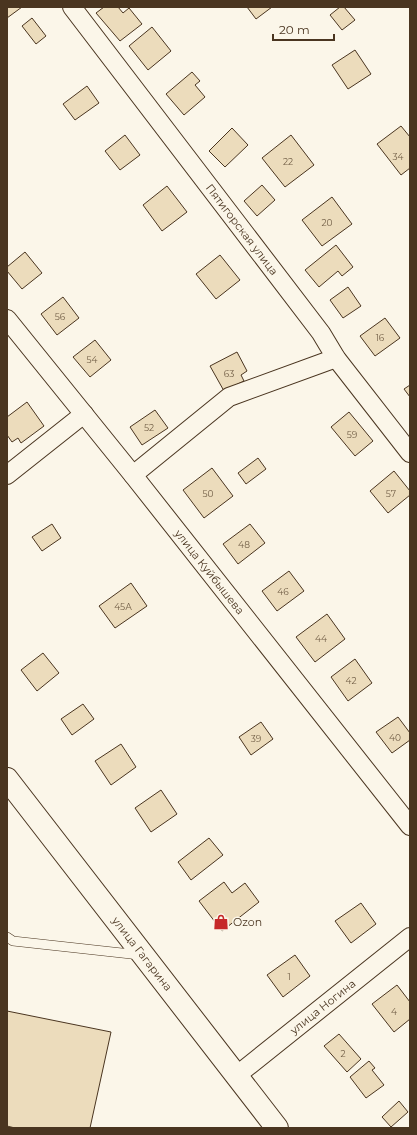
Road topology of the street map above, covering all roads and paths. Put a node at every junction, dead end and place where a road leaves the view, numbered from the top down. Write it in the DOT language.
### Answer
graph roads {
  1 [pos="72,7"];
  2 [pos="7,319"];
  3 [pos="336,358"];
  4 [pos="84,414"];
  5 [pos="410,453"];
  6 [pos="7,475"];
  7 [pos="133,476"];
  8 [pos="7,779"];
  9 [pos="410,826"];
  10 [pos="410,937"];
  11 [pos="7,938"];
  12 [pos="143,955"];
  13 [pos="236,1076"];
  14 [pos="277,1128"];
  1 -- 3 [label="street, Пятигорская улица"];
  2 -- 4 [label="street, улица Куйбышева"];
  3 -- 5 [label="street, Пятигорская улица"];
  3 -- 7 [label="street"];
  4 -- 6 [label="street"];
  4 -- 7 [label="street, улица Куйбышева"];
  7 -- 9 [label="street, улица Куйбышева"];
  8 -- 12 [label="main road, улица Гагарина"];
  10 -- 13 [label="street, улица Ногина"];
  11 -- 12 [label="lane"];
  12 -- 13 [label="main road, улица Гагарина"];
  13 -- 14 [label="main road, улица Гагарина"];
}
